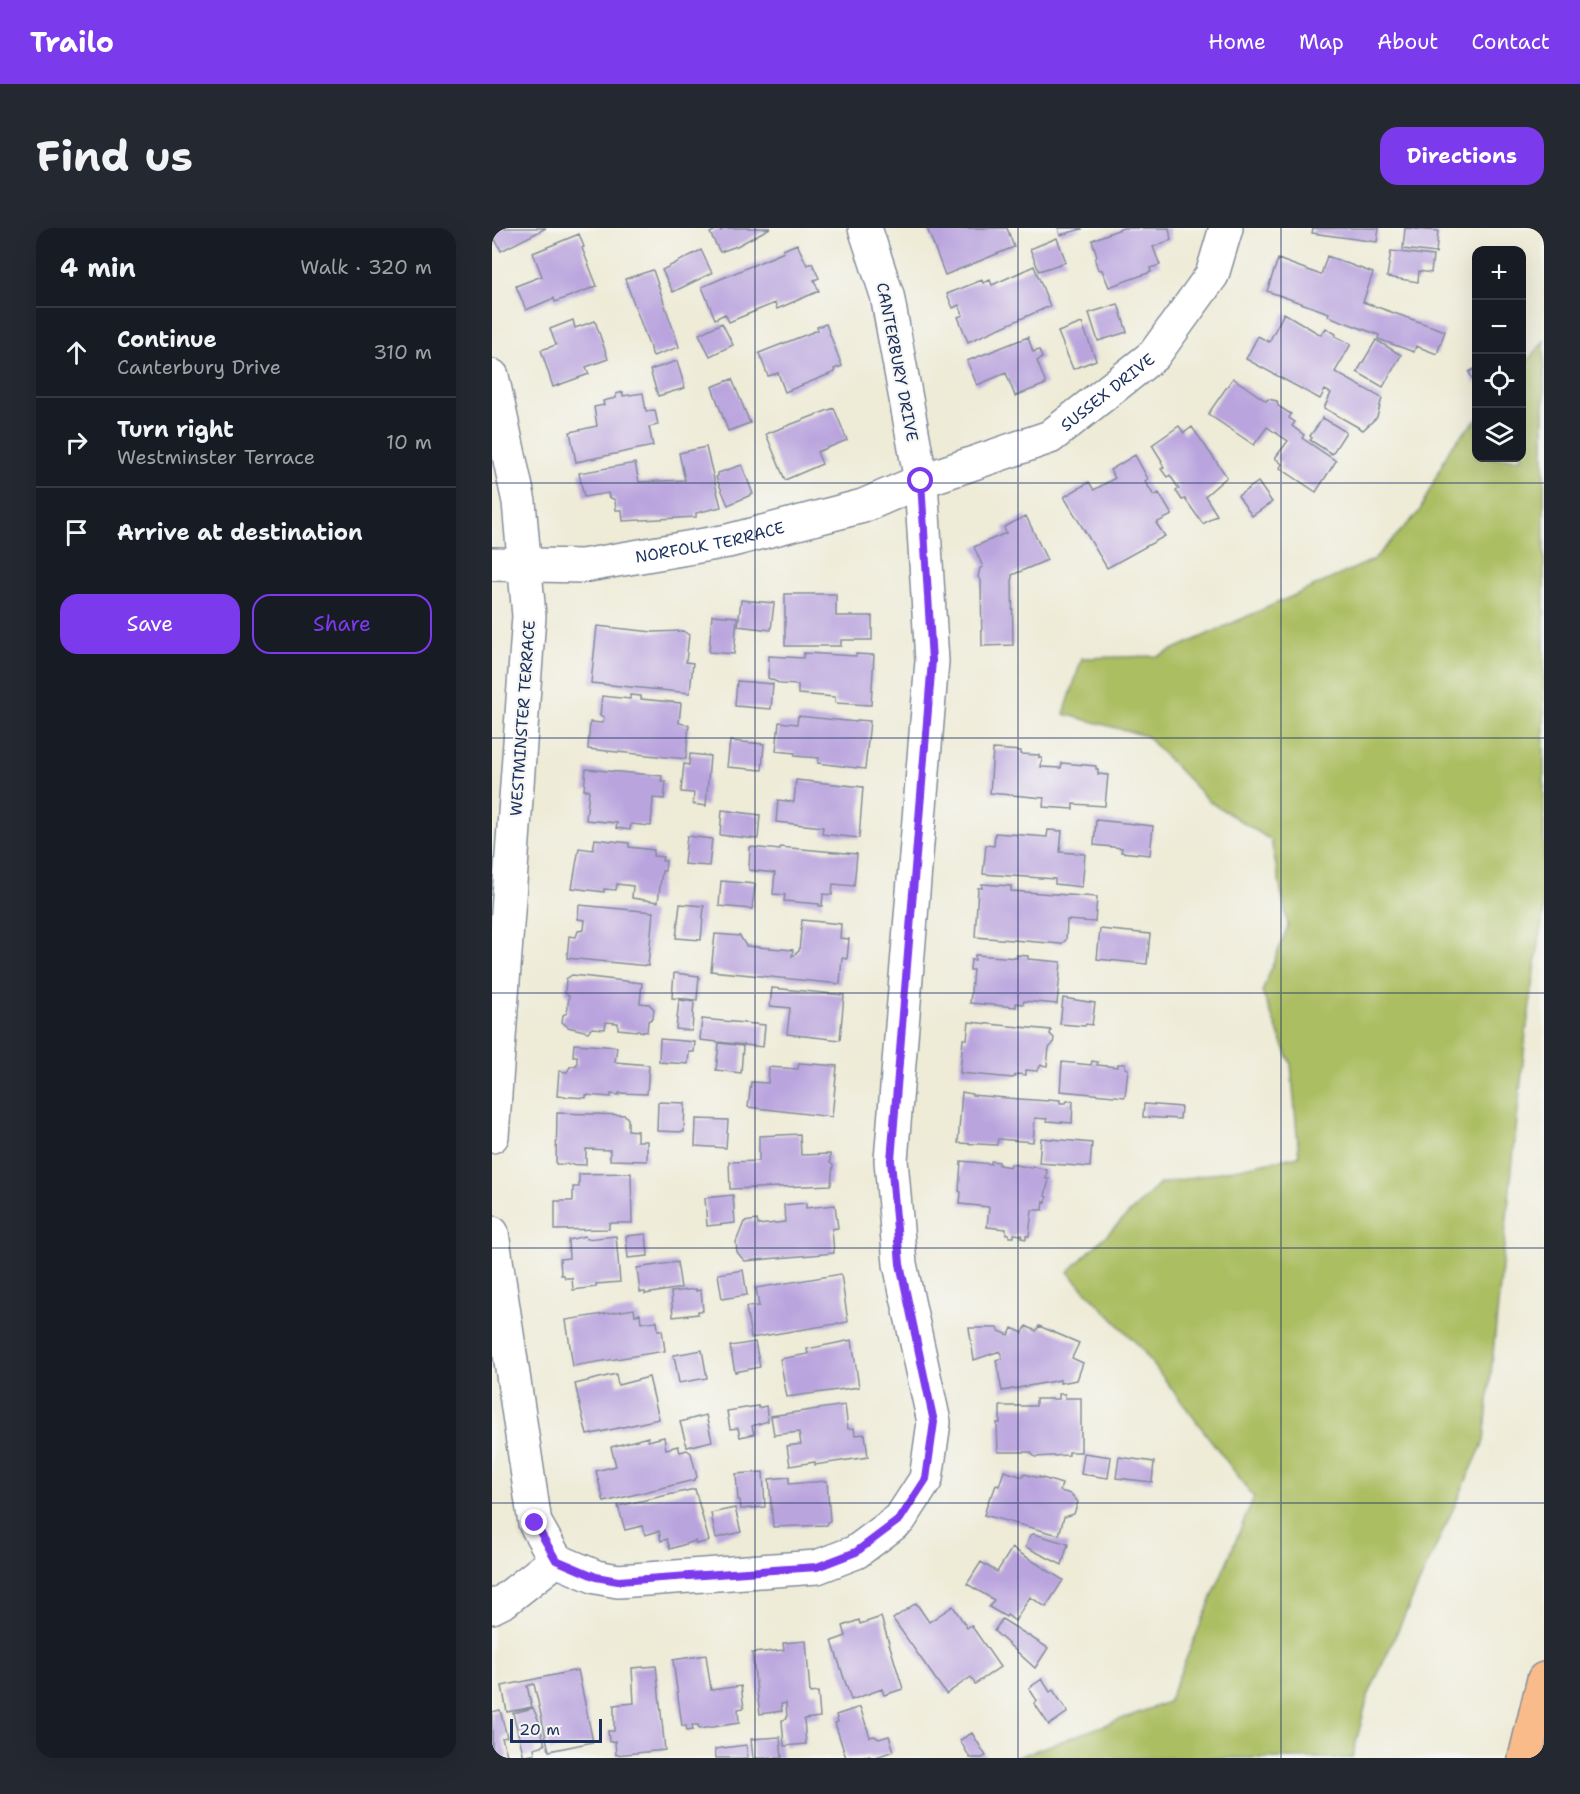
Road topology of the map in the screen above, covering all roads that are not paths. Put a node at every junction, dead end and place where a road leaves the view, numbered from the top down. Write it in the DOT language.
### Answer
graph roads {
  1 [pos="865,228"];
  2 [pos="1226,228"];
  3 [pos="492,376"];
  4 [pos="921,481"];
  5 [pos="492,564"];
  6 [pos="525,566"];
  7 [pos="492,1136"];
  8 [pos="492,1233"];
  9 [pos="556,1560"];
  10 [pos="492,1607"];
  11 [pos="1544,1679"];
  12 [pos="1525,1758"];
  1 -- 4 [label="street, CANTERBURY DRIVE"];
  2 -- 4 [label="street, SUSSEX DRIVE"];
  3 -- 6 [label="street, WESTMINSTER TERRACE"];
  4 -- 6 [label="street, NORFOLK TERRACE"];
  4 -- 9 [label="street, CANTERBURY DRIVE"];
  5 -- 6 [label="street, NORFOLK TERRACE"];
  6 -- 7 [label="street, WESTMINSTER TERRACE"];
  8 -- 9 [label="street"];
  9 -- 10 [label="street"];
  11 -- 12 [label="highway"];
}
